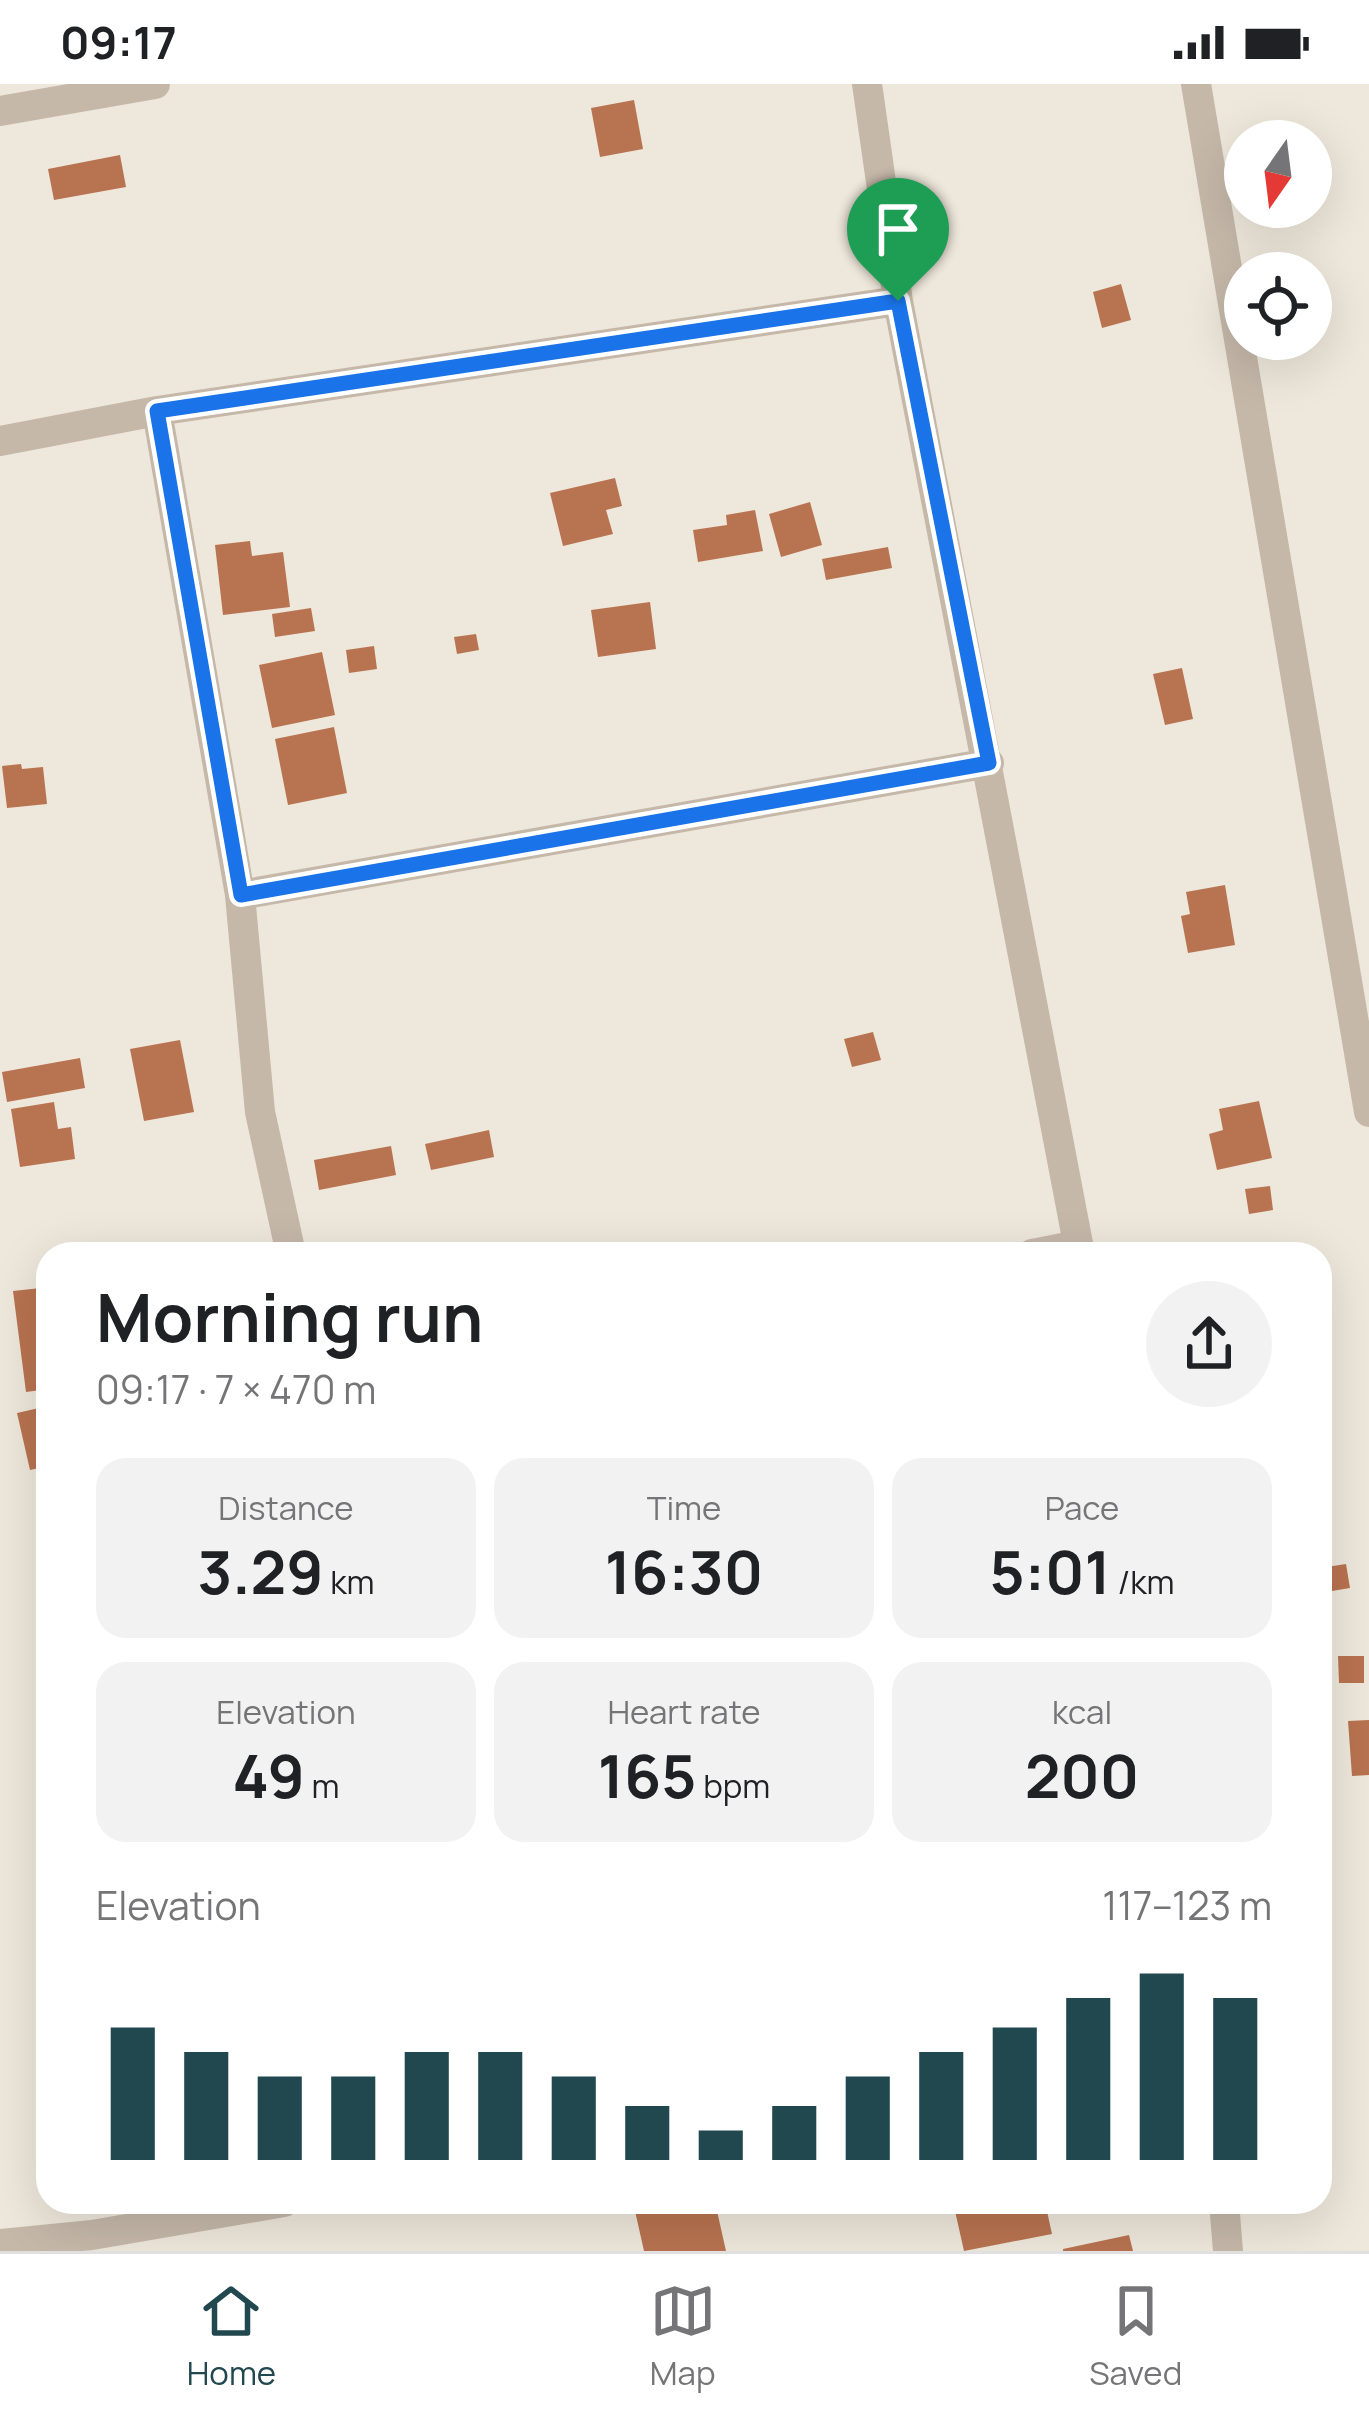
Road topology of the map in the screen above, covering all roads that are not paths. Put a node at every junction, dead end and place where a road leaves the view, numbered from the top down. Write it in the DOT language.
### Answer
graph roads {
  1 [pos="154,84"];
  2 [pos="867,84"];
  3 [pos="1196,84"];
  4 [pos="0,111"];
  5 [pos="898,301"];
  6 [pos="157,411"];
  7 [pos="0,441"];
  8 [pos="989,763"];
  9 [pos="241,895"];
  10 [pos="1369,1112"];
  11 [pos="287,1242"];
  12 [pos="1078,1242"];
  13 [pos="214,2214"];
  14 [pos="1226,2214"];
  15 [pos="0,2244"];
  16 [pos="1228,2251"];
  1 -- 4 [label="street"];
  2 -- 5 [label="street"];
  3 -- 10 [label="street"];
  5 -- 6 [label="street"];
  5 -- 8 [label="street"];
  6 -- 7 [label="street"];
  6 -- 9 [label="street"];
  8 -- 9 [label="street"];
  8 -- 12 [label="street"];
  9 -- 11 [label="street"];
  13 -- 15 [label="street"];
  14 -- 16 [label="street"];
}
